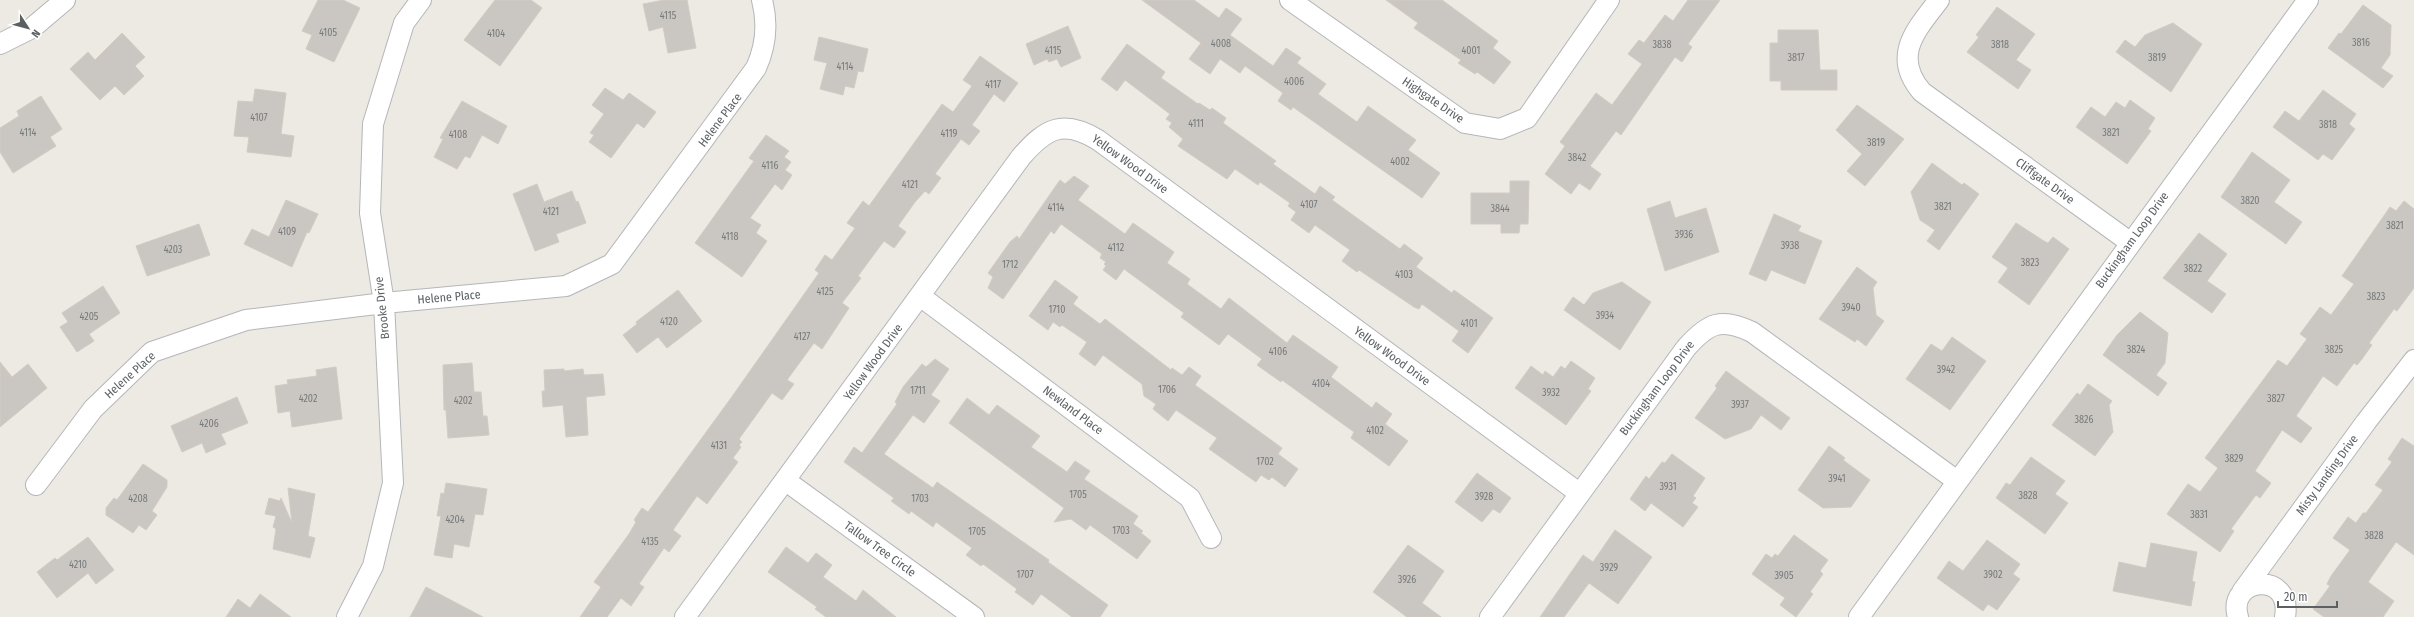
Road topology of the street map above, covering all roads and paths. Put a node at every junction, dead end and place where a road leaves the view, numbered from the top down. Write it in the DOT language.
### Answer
graph roads {
  1 [pos="65,0"];
  2 [pos="421,0"];
  3 [pos="762,0"];
  4 [pos="1290,0"];
  5 [pos="1609,0"];
  6 [pos="1939,0"];
  7 [pos="2308,0"];
  8 [pos="0,44"];
  9 [pos="2131,243"];
  10 [pos="920,296"];
  11 [pos="384,303"];
  12 [pos="2414,360"];
  13 [pos="786,481"];
  14 [pos="1957,481"];
  15 [pos="36,485"];
  16 [pos="1579,493"];
  17 [pos="1211,538"];
  18 [pos="2242,592"];
  19 [pos="347,617"];
  20 [pos="685,617"];
  21 [pos="974,617"];
  22 [pos="1490,617"];
  23 [pos="1859,617"];
  24 [pos="2238,617"];
  25 [pos="2285,617"];
  1 -- 8 [label="street"];
  2 -- 11 [label="street, Brooke Drive"];
  3 -- 11 [label="street, Helene Place"];
  4 -- 5 [label="street, Highgate Drive"];
  6 -- 9 [label="street, Cliffgate Drive"];
  7 -- 9 [label="street, Buckingham Loop Drive"];
  9 -- 14 [label="street, Buckingham Loop Drive"];
  10 -- 13 [label="street, Yellow Wood Drive"];
  10 -- 16 [label="street, Yellow Wood Drive"];
  10 -- 17 [label="street, Newland Place"];
  11 -- 15 [label="street, Helene Place"];
  11 -- 19 [label="street, Brooke Drive"];
  12 -- 18 [label="street, Misty Landing Drive"];
  13 -- 20 [label="street, Yellow Wood Drive"];
  13 -- 21 [label="street, Tallow Tree Circle"];
  14 -- 16 [label="street, Buckingham Loop Drive"];
  14 -- 23 [label="street, Buckingham Loop Drive"];
  16 -- 22 [label="street, Buckingham Loop Drive"];
  18 -- 24 [label="street"];
  18 -- 25 [label="street"];
}
